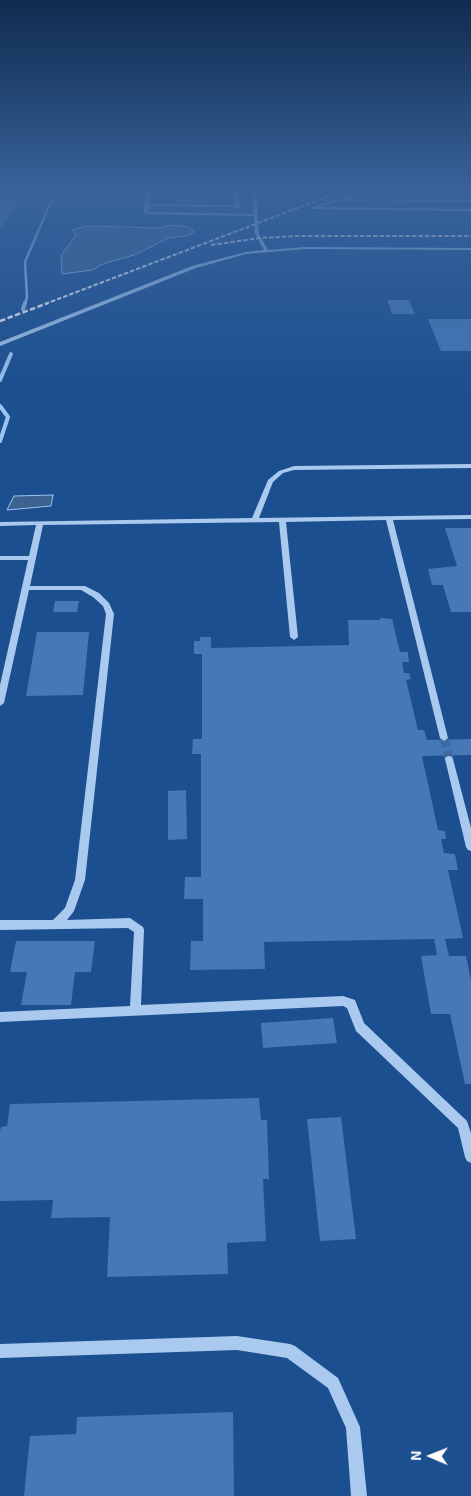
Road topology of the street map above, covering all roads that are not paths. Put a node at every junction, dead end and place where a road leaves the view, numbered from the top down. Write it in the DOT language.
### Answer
graph roads {
  1 [pos="219,260"];
  2 [pos="0,344"];
  3 [pos="471,466"];
  4 [pos="471,517"];
  5 [pos="389,518"];
  6 [pos="255,520"];
  7 [pos="282,520"];
  8 [pos="0,524"];
  9 [pos="40,524"];
  10 [pos="0,558"];
  11 [pos="32,558"];
  12 [pos="26,588"];
  13 [pos="294,637"];
  14 [pos="0,703"];
  15 [pos="444,738"];
  16 [pos="449,759"];
  17 [pos="471,847"];
  18 [pos="0,925"];
  19 [pos="55,925"];
  20 [pos="135,1010"];
  21 [pos="0,1017"];
  22 [pos="467,1125"];
  23 [pos="471,1157"];
  24 [pos="0,1351"];
  25 [pos="359,1496"];
  1 -- 2 [label="street"];
  3 -- 6 [label="street"];
  4 -- 5 [label="street"];
  5 -- 7 [label="street"];
  5 -- 15 [label="street"];
  6 -- 7 [label="street"];
  6 -- 9 [label="street"];
  7 -- 13 [label="street"];
  8 -- 9 [label="street"];
  9 -- 11 [label="street"];
  10 -- 11 [label="street"];
  11 -- 12 [label="street"];
  12 -- 14 [label="street"];
  12 -- 19 [label="street"];
  16 -- 17 [label="street"];
  18 -- 19 [label="street"];
  19 -- 20 [label="street"];
  20 -- 21 [label="street"];
  20 -- 22 [label="street"];
  22 -- 23 [label="street"];
  24 -- 25 [label="street"];
}
